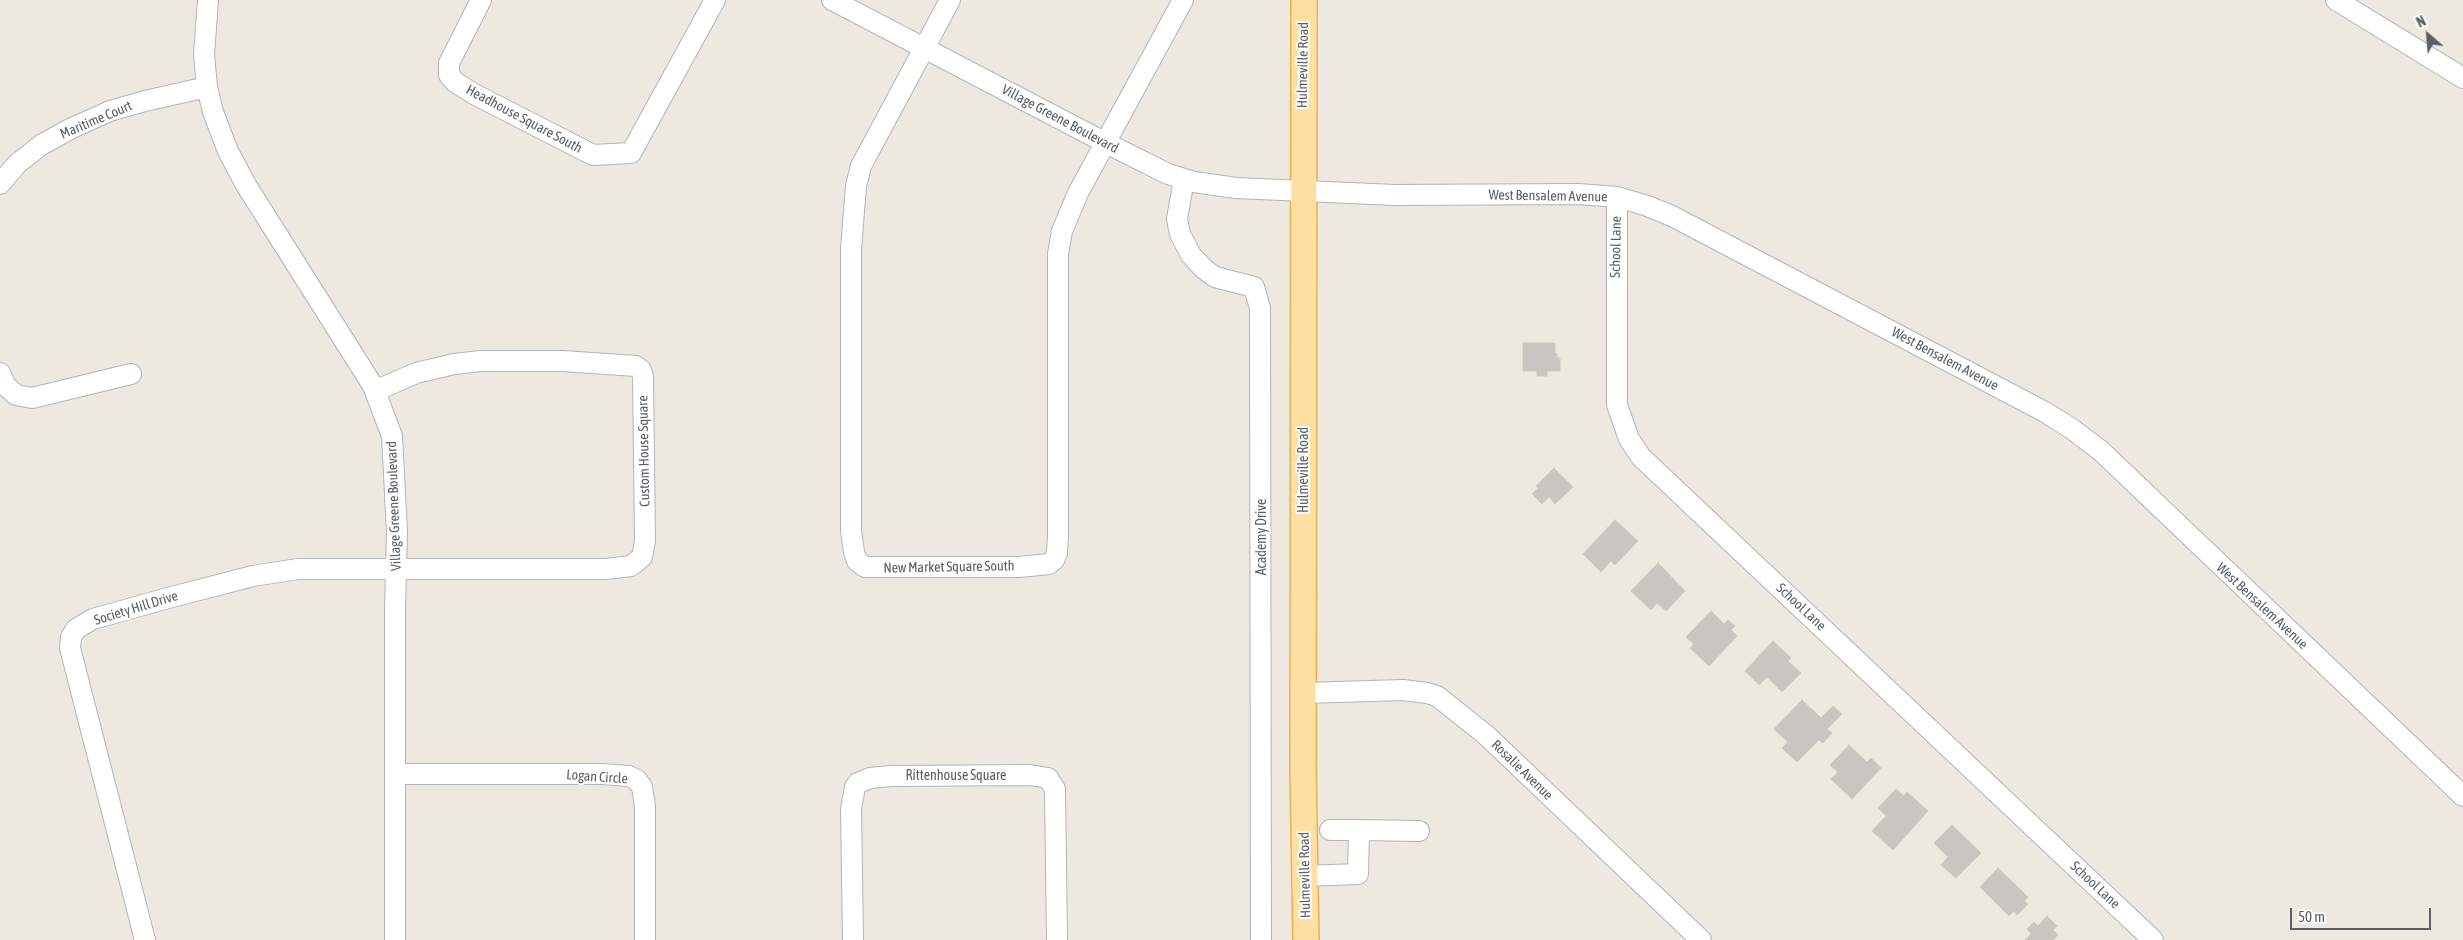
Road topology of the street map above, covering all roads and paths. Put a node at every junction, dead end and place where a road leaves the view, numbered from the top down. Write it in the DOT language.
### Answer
graph roads {
  1 [pos="208,0"];
  2 [pos="482,0"];
  3 [pos="715,0"];
  4 [pos="832,0"];
  5 [pos="950,0"];
  6 [pos="1182,0"];
  7 [pos="1304,0"];
  8 [pos="2336,0"];
  9 [pos="924,48"];
  10 [pos="2463,78"];
  11 [pos="207,87"];
  12 [pos="1106,143"];
  13 [pos="1184,179"];
  14 [pos="0,184"];
  15 [pos="1302,192"];
  16 [pos="1617,197"];
  17 [pos="0,372"];
  18 [pos="131,374"];
  19 [pos="375,391"];
  20 [pos="397,569"];
  21 [pos="1304,693"];
  22 [pos="395,774"];
  23 [pos="2463,796"];
  24 [pos="1330,830"];
  25 [pos="1359,830"];
  26 [pos="1419,831"];
  27 [pos="1305,876"];
  28 [pos="145,940"];
  29 [pos="395,940"];
  30 [pos="645,940"];
  31 [pos="853,940"];
  32 [pos="1057,940"];
  33 [pos="1261,940"];
  34 [pos="1306,940"];
  35 [pos="1701,940"];
  36 [pos="2153,940"];
  1 -- 11 [label="street, Village Greene Boulevard"];
  2 -- 3 [label="street, Headhouse Square South"];
  4 -- 9 [label="street, Village Greene Boulevard"];
  5 -- 9 [label="street"];
  6 -- 12 [label="street"];
  7 -- 15 [label="main road, Hulmeville Road"];
  8 -- 10 [label="street"];
  9 -- 12 [label="street, Village Greene Boulevard"];
  9 -- 12 [label="street, New Market Square South"];
  11 -- 14 [label="street, Maritime Court"];
  11 -- 19 [label="street, Village Greene Boulevard"];
  12 -- 13 [label="street, Village Greene Boulevard"];
  13 -- 15 [label="street, Village Greene Boulevard"];
  13 -- 33 [label="street, Academy Drive"];
  15 -- 16 [label="street, West Bensalem Avenue"];
  15 -- 21 [label="main road, Hulmeville Road"];
  16 -- 23 [label="street, West Bensalem Avenue"];
  16 -- 36 [label="street, School Lane"];
  17 -- 18 [label="street"];
  19 -- 20 [label="street, Village Greene Boulevard"];
  19 -- 20 [label="street, Custom House Square"];
  20 -- 22 [label="street, Village Greene Boulevard"];
  20 -- 28 [label="street, Society Hill Drive"];
  21 -- 27 [label="main road, Hulmeville Road"];
  21 -- 35 [label="street, Rosalie Avenue"];
  22 -- 29 [label="street, Village Greene Boulevard"];
  22 -- 30 [label="street, Logan Circle"];
  24 -- 25 [label="street"];
  25 -- 26 [label="street"];
  25 -- 27 [label="street"];
  27 -- 34 [label="main road, Hulmeville Road"];
  31 -- 32 [label="street, Rittenhouse Square"];
}
